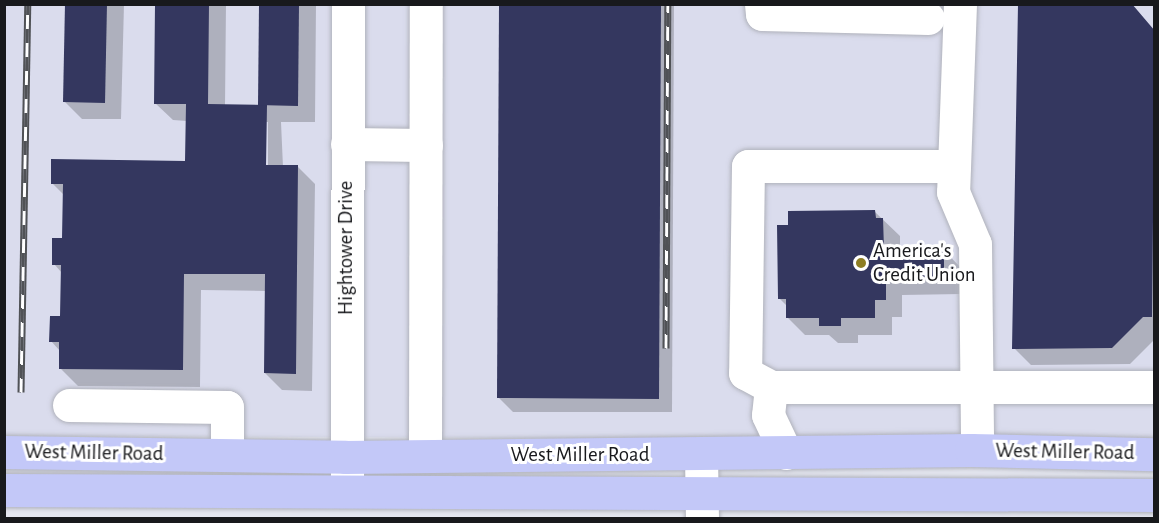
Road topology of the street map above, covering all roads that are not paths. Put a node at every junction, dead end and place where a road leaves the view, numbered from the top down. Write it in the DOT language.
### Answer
graph roads {
  1 [pos="348,4"];
  2 [pos="426,4"];
  3 [pos="761,4"];
  4 [pos="960,4"];
  5 [pos="928,18"];
  6 [pos="347,144"];
  7 [pos="426,145"];
  8 [pos="954,166"];
  9 [pos="979,385"];
  10 [pos="771,387"];
  11 [pos="1155,387"];
  12 [pos="69,405"];
  13 [pos="977,450"];
  14 [pos="4,452"];
  15 [pos="786,453"];
  16 [pos="1155,454"];
  17 [pos="227,455"];
  18 [pos="701,455"];
  19 [pos="425,456"];
  20 [pos="345,457"];
  21 [pos="4,490"];
  22 [pos="346,491"];
  23 [pos="1155,495"];
  24 [pos="702,505"];
  1 -- 6 [label="street, Hightower Drive"];
  2 -- 7 [label="street"];
  3 -- 5 [label="street"];
  4 -- 8 [label="street"];
  6 -- 7 [label="street"];
  6 -- 20 [label="street, Hightower Drive"];
  7 -- 19 [label="street"];
  8 -- 9 [label="street"];
  8 -- 10 [label="street"];
  9 -- 10 [label="street"];
  9 -- 11 [label="street"];
  9 -- 13 [label="street"];
  10 -- 15 [label="street"];
  12 -- 17 [label="street"];
  13 -- 15 [label="main road, West Miller Road"];
  13 -- 16 [label="main road, West Miller Road"];
  14 -- 17 [label="main road, West Miller Road"];
  15 -- 18 [label="main road, West Miller Road"];
  17 -- 20 [label="main road, West Miller Road"];
  18 -- 19 [label="main road, West Miller Road"];
  18 -- 24 [label="street"];
  19 -- 20 [label="main road, West Miller Road"];
  20 -- 22 [label="street, Hightower Drive"];
  21 -- 22 [label="main road, West Miller Road"];
  22 -- 24 [label="main road, West Miller Road"];
  23 -- 24 [label="main road, West Miller Road"];
}
